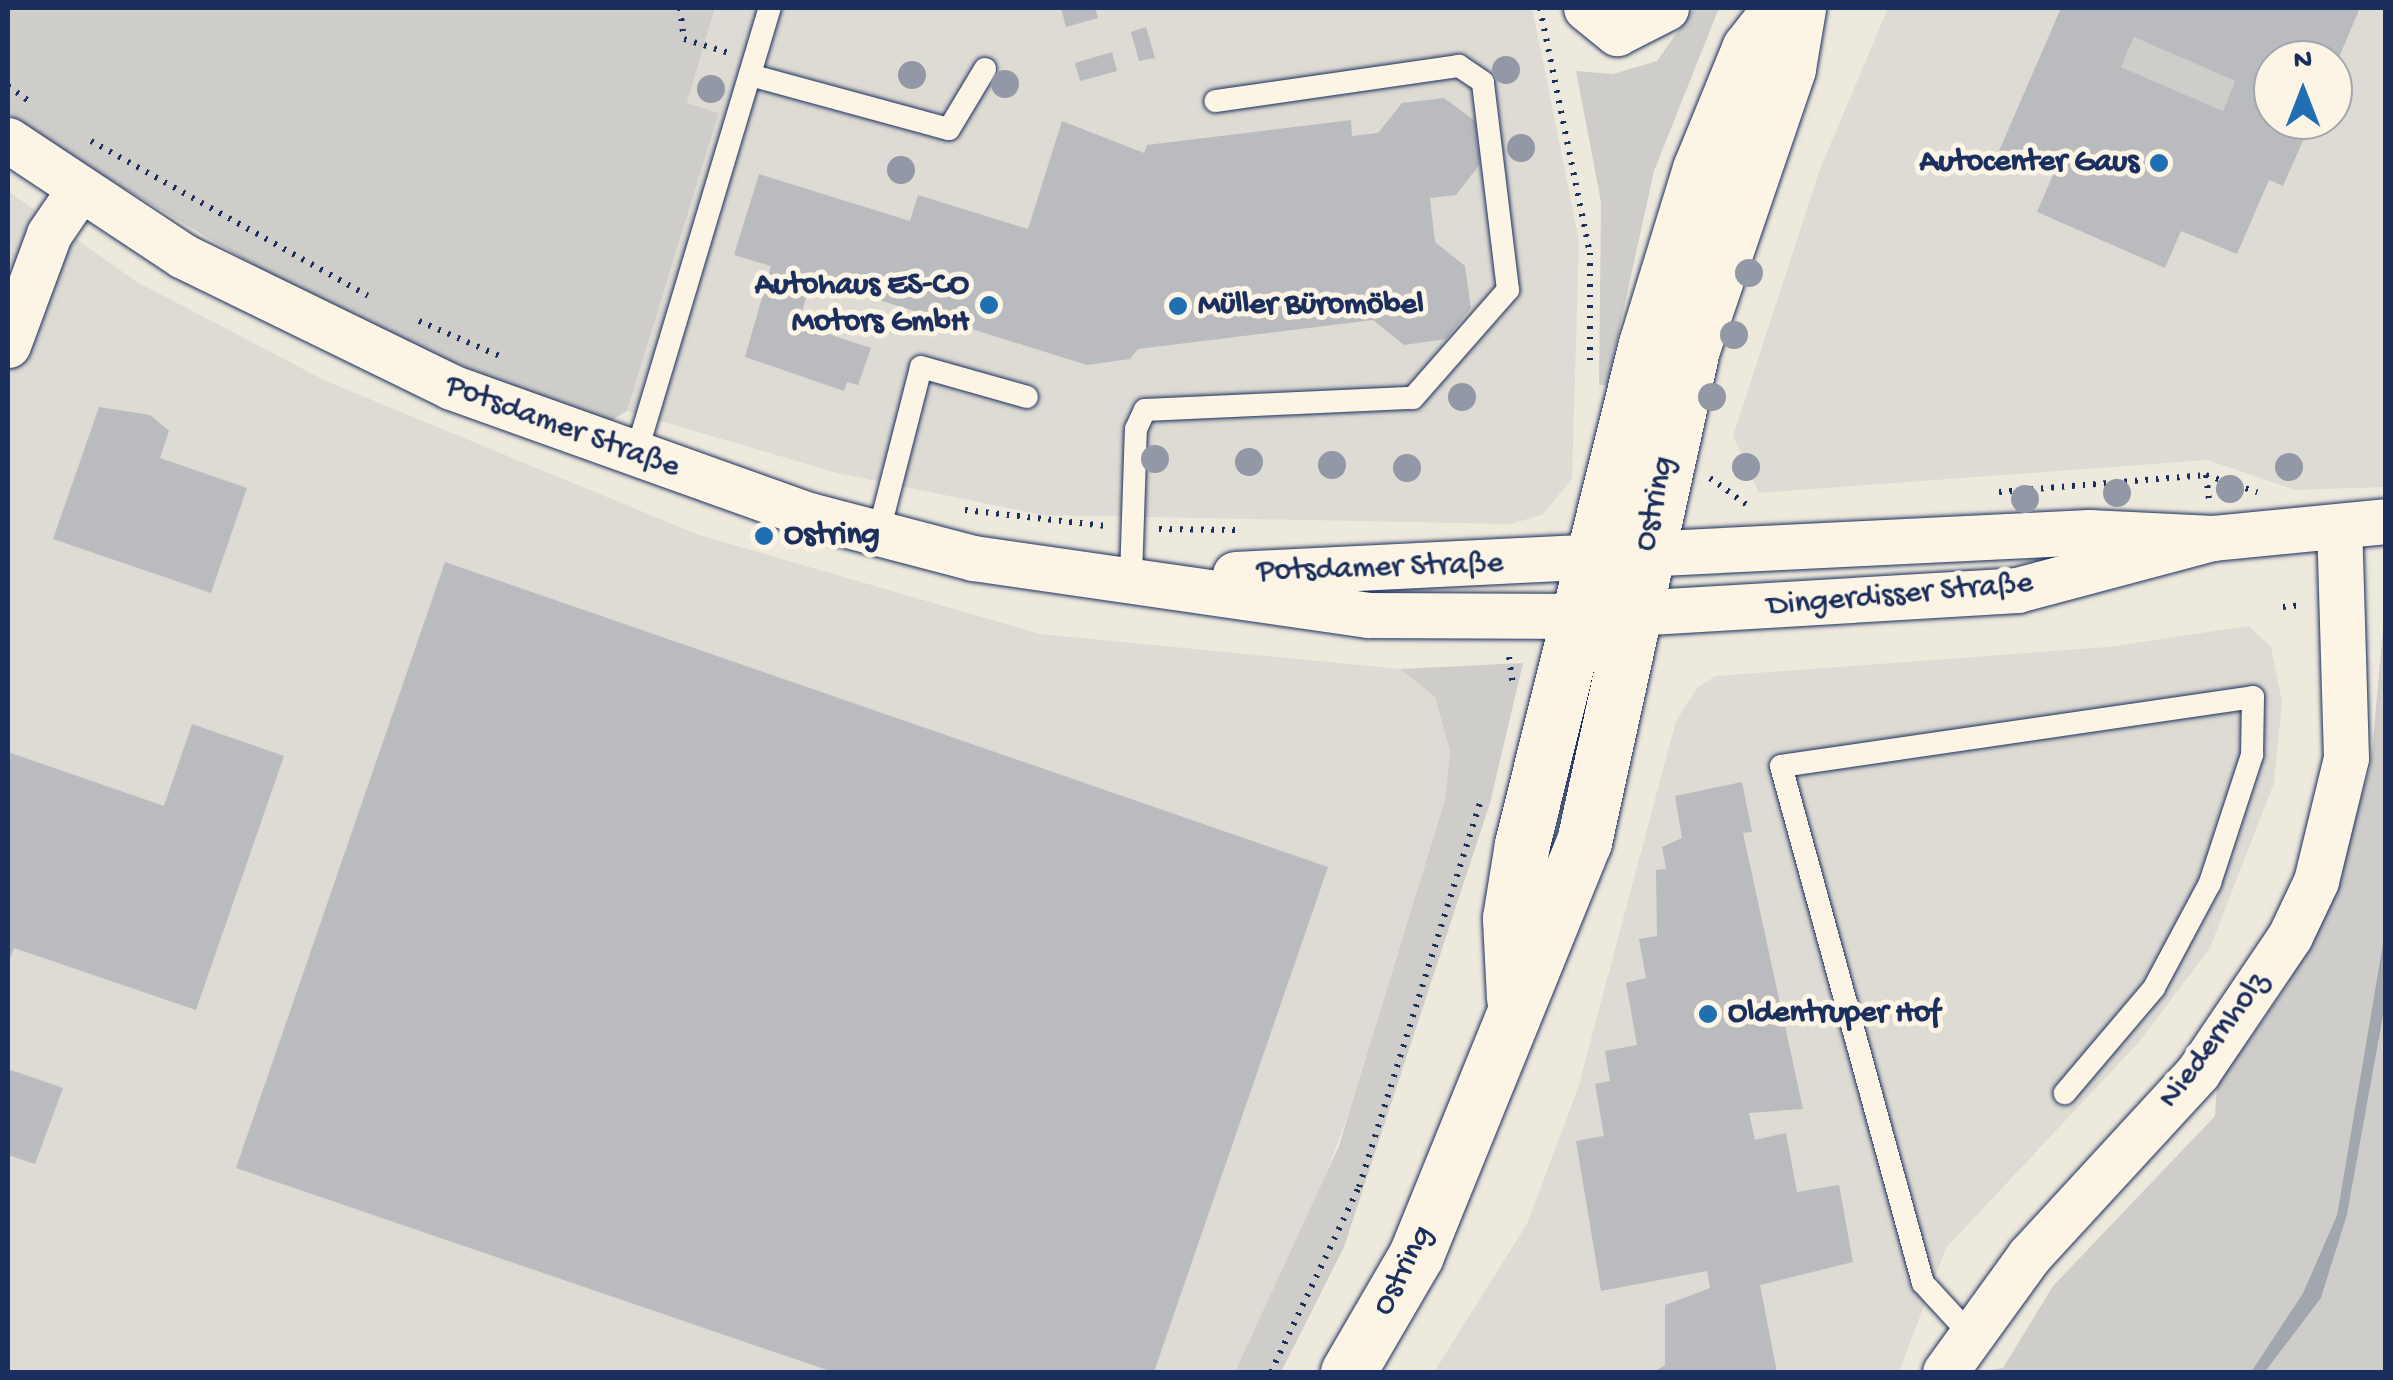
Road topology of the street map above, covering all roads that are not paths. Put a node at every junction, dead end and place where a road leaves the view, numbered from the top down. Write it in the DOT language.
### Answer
graph roads {
  1 [pos="770,8"];
  2 [pos="1586,8"];
  3 [pos="1666,8"];
  4 [pos="1781,8"];
  5 [pos="1798,8"];
  6 [pos="752,68"];
  7 [pos="985,69"];
  8 [pos="1216,101"];
  9 [pos="8,140"];
  10 [pos="79,190"];
  11 [pos="8,345"];
  12 [pos="1027,397"];
  13 [pos="635,457"];
  14 [pos="2386,522"];
  15 [pos="2339,526"];
  16 [pos="878,535"];
  17 [pos="2213,538"];
  18 [pos="1620,558"];
  19 [pos="1149,578"];
  20 [pos="1608,616"];
  21 [pos="2065,1092"];
  22 [pos="1969,1333"];
  23 [pos="1348,1372"];
  24 [pos="1945,1372"];
  1 -- 6 [label="lane"];
  2 -- 3 [label="street"];
  4 -- 18 [label="main road, Ostring"];
  5 -- 18 [label="main road, Ostring"];
  6 -- 7 [label="lane"];
  6 -- 13 [label="lane"];
  8 -- 19 [label="lane"];
  9 -- 10 [label="street, Potsdamer Straße"];
  10 -- 11 [label="street"];
  10 -- 13 [label="street, Potsdamer Straße"];
  12 -- 16 [label="lane"];
  13 -- 16 [label="street, Potsdamer Straße"];
  14 -- 15 [label="street, Dingerdisser Straße"];
  15 -- 17 [label="street, Dingerdisser Straße"];
  15 -- 22 [label="street, Niedernholz"];
  16 -- 19 [label="street, Potsdamer Straße"];
  17 -- 18 [label="street, Dingerdisser Straße"];
  17 -- 20 [label="street, Dingerdisser Straße"];
  18 -- 19 [label="street, Potsdamer Straße"];
  18 -- 20 [label="main road, Ostring"];
  19 -- 20 [label="street, Potsdamer Straße"];
  20 -- 23 [label="main road, Ostring"];
  21 -- 22 [label="lane"];
  22 -- 24 [label="street, Niedernholz"];
}
